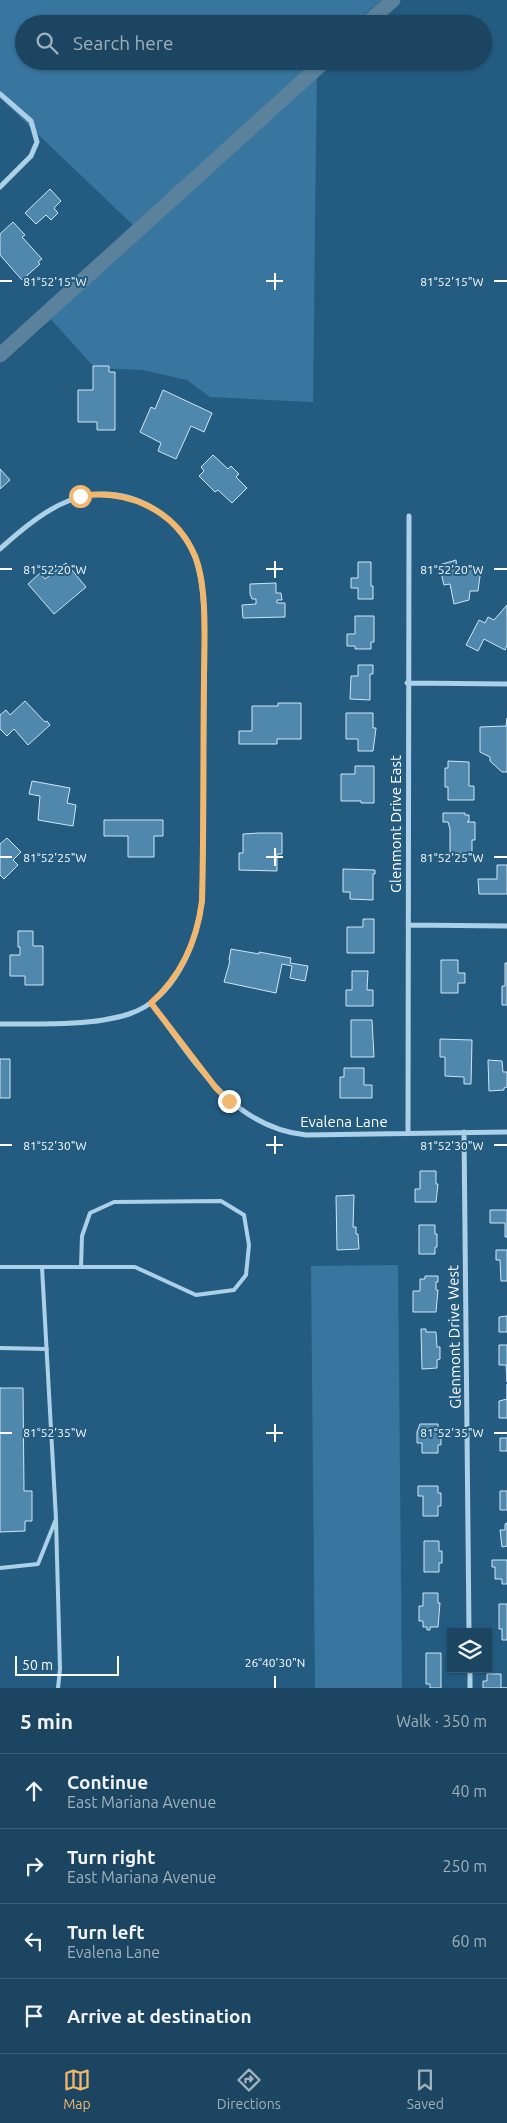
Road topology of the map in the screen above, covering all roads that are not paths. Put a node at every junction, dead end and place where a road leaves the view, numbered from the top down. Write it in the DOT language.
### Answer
graph roads {
  1 [pos="0,94"];
  2 [pos="0,187"];
  3 [pos="408,516"];
  4 [pos="0,549"];
  5 [pos="407,683"];
  6 [pos="507,684"];
  7 [pos="408,925"];
  8 [pos="507,926"];
  9 [pos="151,1003"];
  10 [pos="0,1024"];
  11 [pos="408,1132"];
  12 [pos="464,1132"];
  13 [pos="507,1132"];
  14 [pos="0,1267"];
  15 [pos="42,1267"];
  16 [pos="81,1267"];
  17 [pos="0,1348"];
  18 [pos="47,1349"];
  19 [pos="56,1519"];
  20 [pos="0,1568"];
  21 [pos="469,1628"];
  22 [pos="470,1673"];
  23 [pos="58,1688"];
  24 [pos="470,1688"];
  1 -- 2 [label="street"];
  3 -- 5 [label="street, Glenmont Drive East"];
  4 -- 9 [label="street"];
  5 -- 6 [label="street"];
  5 -- 7 [label="street, Glenmont Drive East"];
  7 -- 8 [label="street"];
  7 -- 11 [label="street, Glenmont Drive East"];
  9 -- 10 [label="street"];
  9 -- 11 [label="street, Evalena Lane"];
  11 -- 12 [label="street, Evalena Lane"];
  12 -- 13 [label="street, Evalena Lane"];
  12 -- 21 [label="street, Glenmont Drive West"];
  14 -- 15 [label="lane"];
  15 -- 16 [label="lane"];
  15 -- 18 [label="lane"];
  16 -- 16 [label="lane"];
  17 -- 18 [label="lane"];
  18 -- 19 [label="lane"];
  19 -- 20 [label="lane"];
  19 -- 23 [label="lane"];
  22 -- 24 [label="street"];
}
